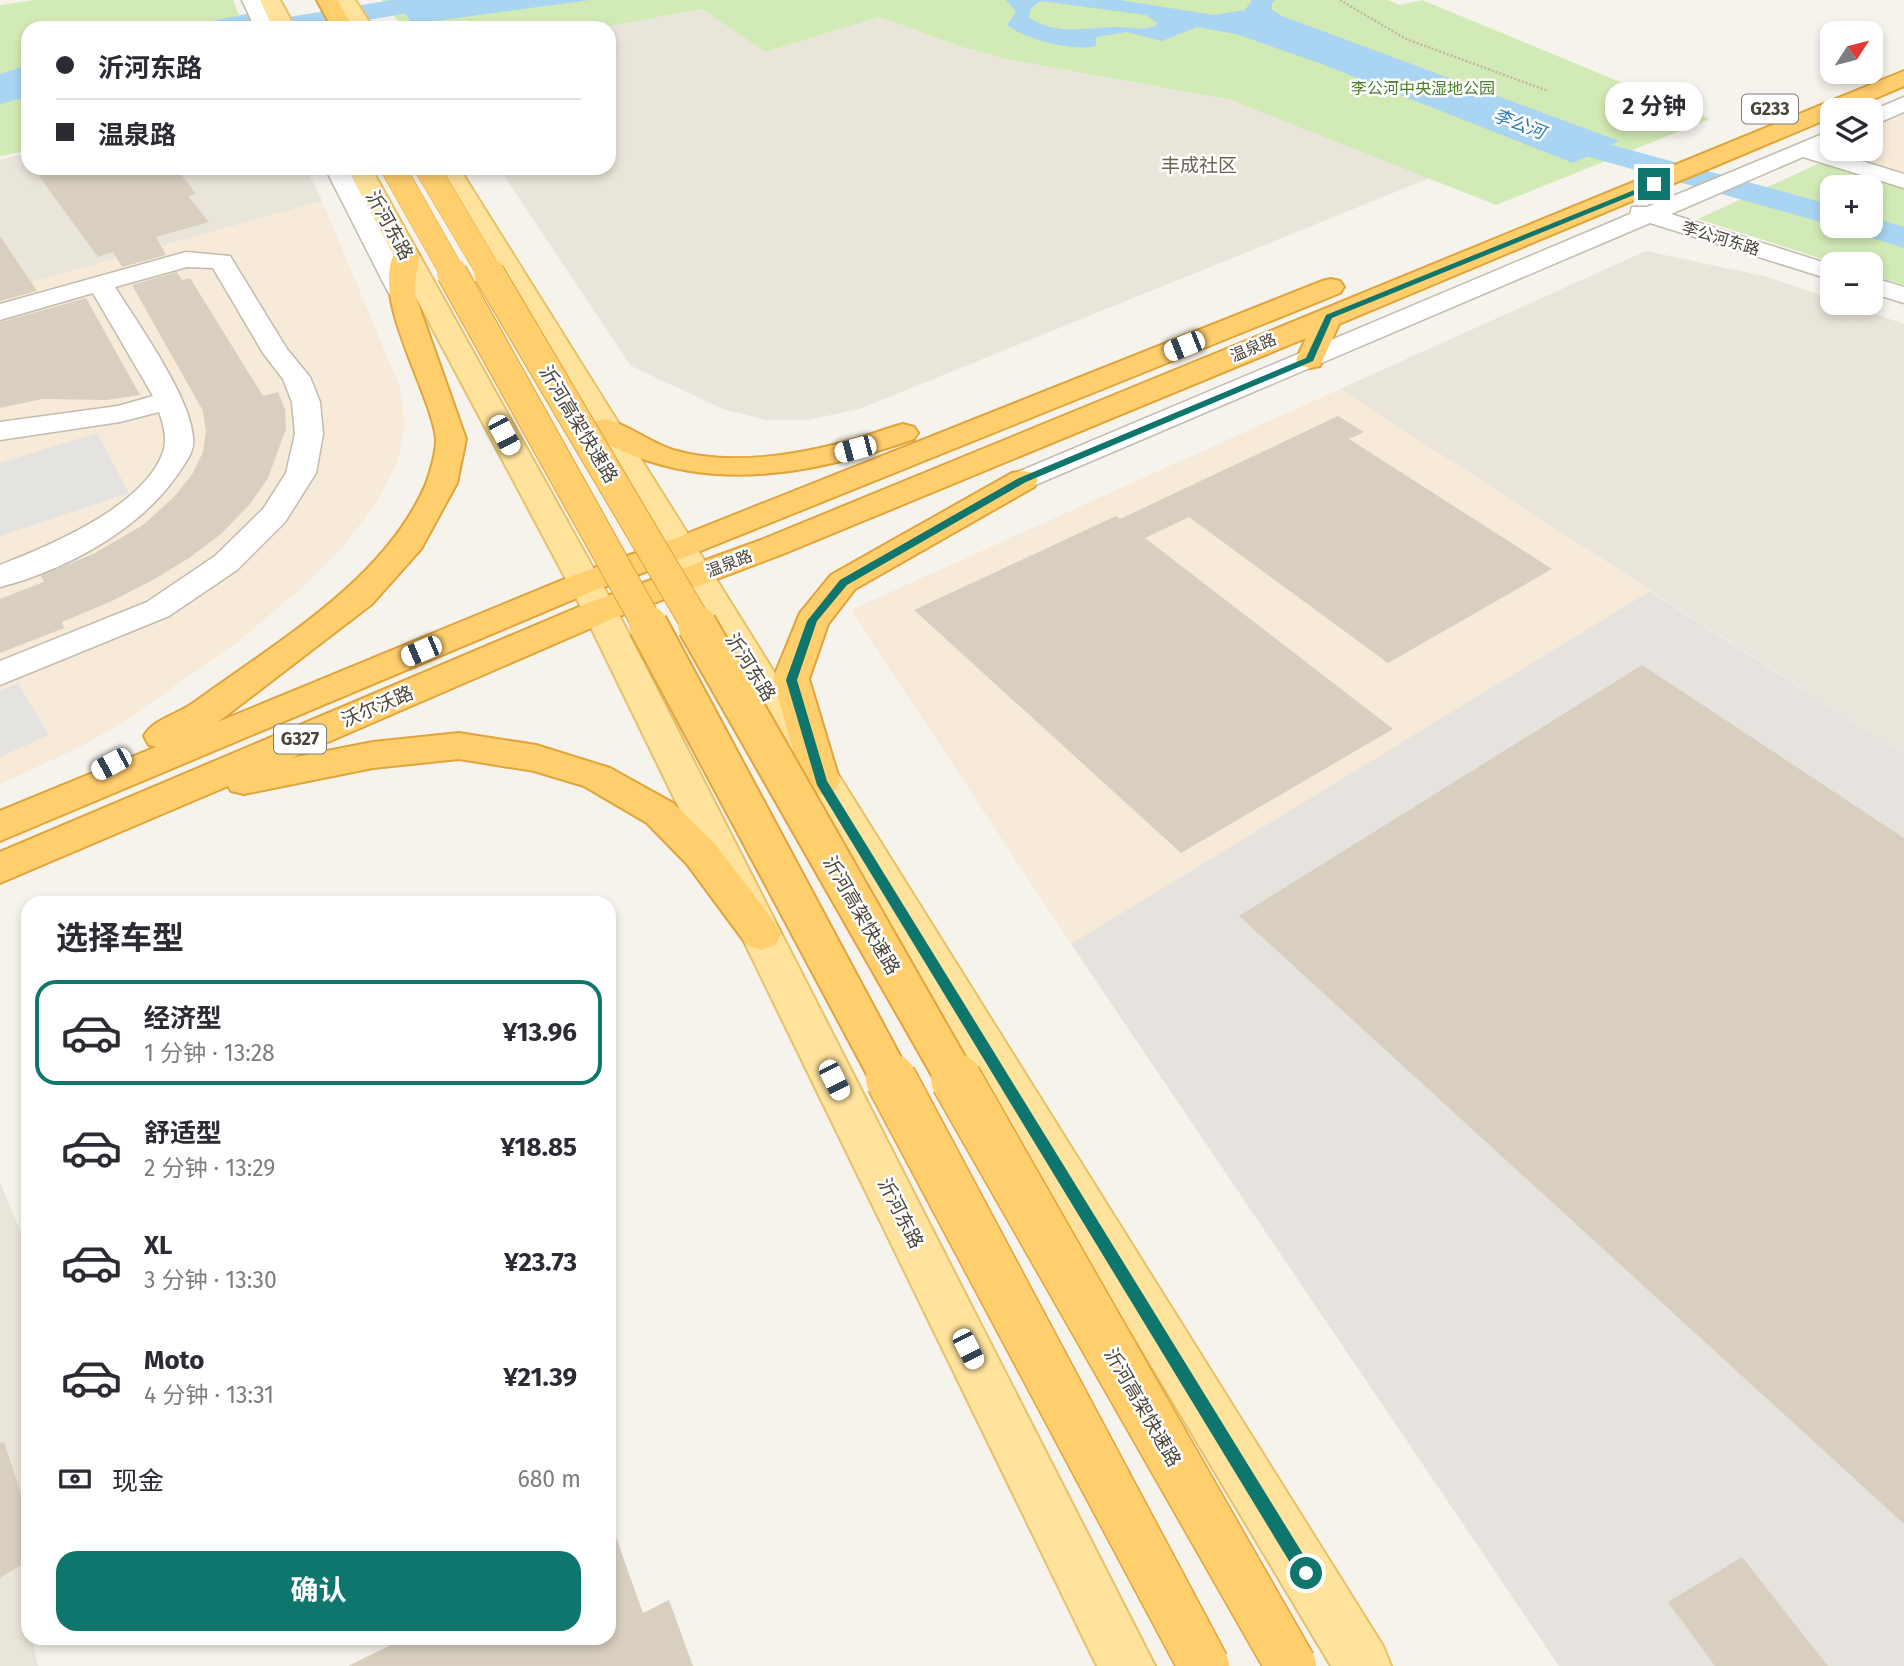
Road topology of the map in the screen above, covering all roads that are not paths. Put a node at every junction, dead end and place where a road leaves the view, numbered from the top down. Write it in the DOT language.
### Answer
graph roads {
  1 [pos="252,0"];
  2 [pos="270,0"];
  3 [pos="327,0"];
  4 [pos="345,0"];
  5 [pos="262,21"];
  6 [pos="280,21"];
  7 [pos="339,21"];
  8 [pos="358,21"];
  9 [pos="1904,78"];
  10 [pos="1860,98"];
  11 [pos="1820,116"];
  12 [pos="1820,142"];
  13 [pos="1803,150"];
  14 [pos="341,175"];
  15 [pos="363,175"];
  16 [pos="397,175"];
  17 [pos="431,175"];
  18 [pos="451,175"];
  19 [pos="1904,181"];
  20 [pos="1631,199"];
  21 [pos="1504,217"];
  22 [pos="406,255"];
  23 [pos="1820,269"];
  24 [pos="1350,279"];
  25 [pos="100,284"];
  26 [pos="1883,289"];
  27 [pos="401,292"];
  28 [pos="1904,295"];
  29 [pos="0,312"];
  30 [pos="1328,316"];
  31 [pos="1310,360"];
  32 [pos="431,380"];
  33 [pos="1081,387"];
  34 [pos="169,400"];
  35 [pos="605,428"];
  36 [pos="0,430"];
  37 [pos="504,435"];
  38 [pos="879,443"];
  39 [pos="1023,480"];
  40 [pos="828,488"];
  41 [pos="772,547"];
  42 [pos="686,562"];
  43 [pos="0,577"];
  44 [pos="592,597"];
  45 [pos="0,674"];
  46 [pos="821,782"];
  47 [pos="166,797"];
  48 [pos="0,825"];
  49 [pos="0,868"];
  50 [pos="761,934"];
  51 [pos="1127,1666"];
  52 [pos="1205,1666"];
  53 [pos="1291,1666"];
  54 [pos="1363,1666"];
  1 -- 5 [label="street"];
  2 -- 6 [label="main road"];
  3 -- 7 [label="highway"];
  4 -- 8 [label="main road"];
  9 -- 10 [label="highway, 温泉路 / G233"];
  11 -- 20 [label="highway, 温泉路 / G233"];
  12 -- 13 [label="street"];
  13 -- 19 [label="street"];
  13 -- 20 [label="street"];
  14 -- 27 [label="street"];
  15 -- 22 [label="main road, 沂河东路"];
  16 -- 52 [label="highway, 沂河高架快速路, bridge"];
  17 -- 53 [label="highway, 沂河高架快速路, bridge"];
  18 -- 35 [label="main road, 沂河东路"];
  20 -- 21 [label="highway, 温泉路 / G233"];
  20 -- 23 [label="street, 李公河东路"];
  20 -- 30 [label="highway, 温泉路 / G233"];
  20 -- 31 [label="street"];
  22 -- 27 [label="highway"];
  22 -- 37 [label="main road, 沂河东路"];
  24 -- 33 [label="highway, 温泉路 / G233"];
  25 -- 29 [label="street"];
  25 -- 34 [label="street"];
  25 -- 45 [label="street"];
  26 -- 28 [label="street"];
  27 -- 32 [label="highway"];
  30 -- 31 [label="highway"];
  30 -- 41 [label="highway, 温泉路 / G233"];
  31 -- 39 [label="street"];
  32 -- 37 [label="main road"];
  32 -- 48 [label="highway"];
  33 -- 38 [label="highway"];
  33 -- 40 [label="highway, 温泉路 / G233"];
  34 -- 36 [label="street"];
  34 -- 43 [label="lane"];
  35 -- 38 [label="highway"];
  35 -- 42 [label="main road, 沂河东路"];
  37 -- 44 [label="main road, 沂河东路"];
  38 -- 40 [label="highway"];
  39 -- 41 [label="highway"];
  39 -- 46 [label="highway"];
  40 -- 42 [label="highway, 温泉路 / G233"];
  41 -- 42 [label="highway, 温泉路 / G233"];
  42 -- 44 [label="highway, 温泉路 / G233"];
  42 -- 46 [label="main road, 沂河东路"];
  44 -- 47 [label="highway, 沃尔沃路 / G327"];
  44 -- 48 [label="highway, 沃尔沃路 / G327"];
  44 -- 50 [label="main road, 沂河东路"];
  46 -- 54 [label="main road, 沂河东路"];
  47 -- 49 [label="highway, 沃尔沃路 / G327"];
  47 -- 50 [label="highway"];
  50 -- 51 [label="main road, 沂河东路"];
}
